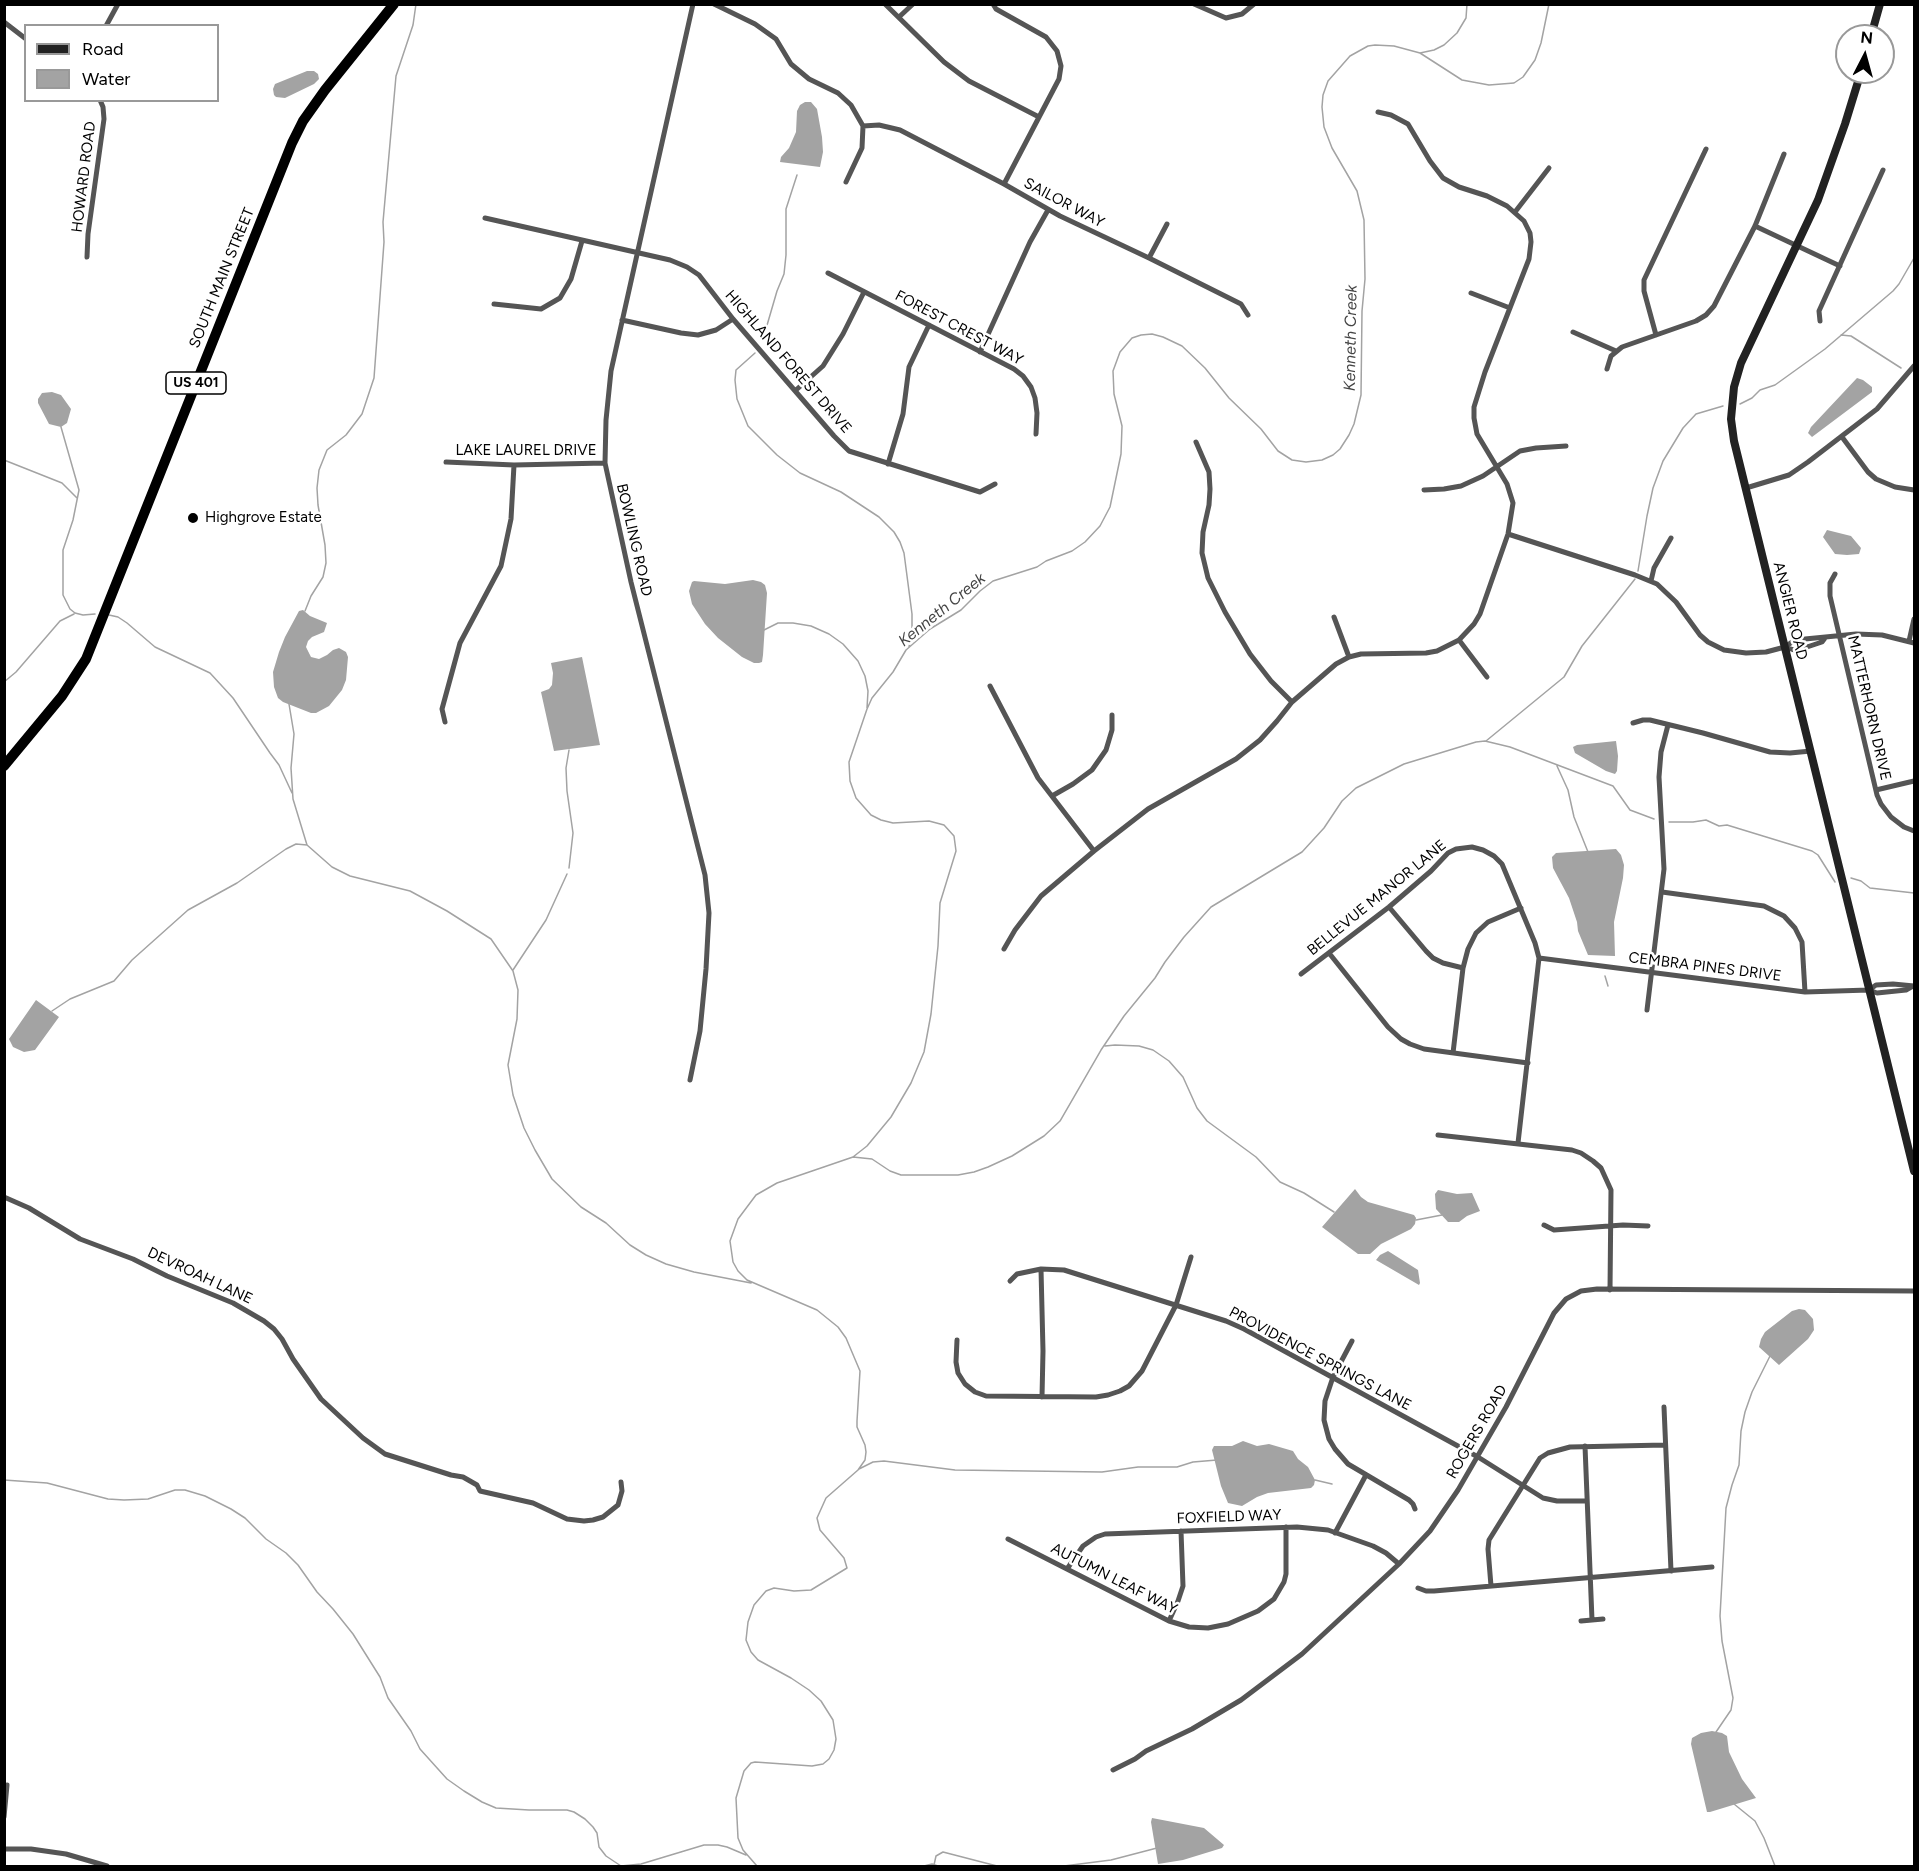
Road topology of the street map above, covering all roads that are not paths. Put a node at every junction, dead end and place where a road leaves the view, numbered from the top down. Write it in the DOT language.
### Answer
graph roads {
  1 [pos="118,4"];
  2 [pos="394,4"];
  3 [pos="693,4"];
  4 [pos="714,4"];
  5 [pos="885,4"];
  6 [pos="913,4"];
  7 [pos="993,4"];
  8 [pos="1194,4"];
  9 [pos="1254,4"];
  10 [pos="1880,4"];
  11 [pos="899,17"];
  12 [pos="4,22"];
  13 [pos="107,24"];
  14 [pos="1874,24"];
  15 [pos="24,37"];
  16 [pos="1857,84"];
  17 [pos="101,102"];
  18 [pos="1378,112"];
  19 [pos="1040,117"];
  20 [pos="863,126"];
  21 [pos="1706,149"];
  22 [pos="1784,154"];
  23 [pos="1549,168"];
  24 [pos="1883,170"];
  25 [pos="846,182"];
  26 [pos="1004,184"];
  27 [pos="1048,210"];
  28 [pos="1515,212"];
  29 [pos="486,218"];
  30 [pos="1167,224"];
  31 [pos="1755,226"];
  32 [pos="582,241"];
  33 [pos="1797,246"];
  34 [pos="638,253"];
  35 [pos="87,257"];
  36 [pos="1149,258"];
  37 [pos="1840,266"];
  38 [pos="828,273"];
  39 [pos="864,292"];
  40 [pos="1471,293"];
  41 [pos="494,304"];
  42 [pos="1510,308"];
  43 [pos="1248,315"];
  44 [pos="733,318"];
  45 [pos="622,320"];
  46 [pos="1820,321"];
  47 [pos="929,325"];
  48 [pos="1573,332"];
  49 [pos="1656,335"];
  50 [pos="1616,351"];
  51 [pos="980,352"];
  52 [pos="1914,366"];
  53 [pos="1606,369"];
  54 [pos="796,390"];
  55 [pos="1036,434"];
  56 [pos="1842,437"];
  57 [pos="1196,442"];
  58 [pos="1566,446"];
  59 [pos="446,462"];
  60 [pos="605,463"];
  61 [pos="888,464"];
  62 [pos="514,465"];
  63 [pos="1498,466"];
  64 [pos="995,484"];
  65 [pos="1746,488"];
  66 [pos="1424,490"];
  67 [pos="1914,490"];
  68 [pos="1508,534"];
  69 [pos="1671,538"];
  70 [pos="1835,574"];
  71 [pos="1651,581"];
  72 [pos="1334,616"];
  73 [pos="1914,618"];
  74 [pos="1839,635"];
  75 [pos="1460,639"];
  76 [pos="1912,642"];
  77 [pos="1785,647"];
  78 [pos="1348,657"];
  79 [pos="1487,677"];
  80 [pos="990,686"];
  81 [pos="1292,702"];
  82 [pos="1112,715"];
  83 [pos="445,722"];
  84 [pos="1633,723"];
  85 [pos="1668,724"];
  86 [pos="1811,751"];
  87 [pos="4,766"];
  88 [pos="1914,781"];
  89 [pos="1876,790"];
  90 [pos="1052,796"];
  91 [pos="1914,831"];
  92 [pos="1094,851"];
  93 [pos="1662,892"];
  94 [pos="1389,907"];
  95 [pos="1521,908"];
  96 [pos="1004,949"];
  97 [pos="1329,953"];
  98 [pos="1539,958"];
  99 [pos="1463,968"];
  100 [pos="1652,972"];
  101 [pos="1301,975"];
  102 [pos="1914,986"];
  103 [pos="1869,990"];
  104 [pos="1805,992"];
  105 [pos="1647,1010"];
  106 [pos="1453,1053"];
  107 [pos="1528,1063"];
  108 [pos="690,1080"];
  109 [pos="1438,1135"];
  110 [pos="1518,1143"];
  111 [pos="1914,1171"];
  112 [pos="4,1197"];
  113 [pos="1544,1225"];
  114 [pos="1611,1226"];
  115 [pos="1648,1226"];
  116 [pos="1191,1257"];
  117 [pos="1041,1269"];
  118 [pos="1010,1281"];
  119 [pos="1610,1290"];
  120 [pos="1914,1291"];
  121 [pos="1176,1305"];
  122 [pos="957,1340"];
  123 [pos="1352,1341"];
  124 [pos="1333,1377"];
  125 [pos="1042,1397"];
  126 [pos="1664,1407"];
  127 [pos="1665,1445"];
  128 [pos="1585,1446"];
  129 [pos="1478,1457"];
  130 [pos="1366,1475"];
  131 [pos="621,1482"];
  132 [pos="1522,1485"];
  133 [pos="1587,1500"];
  134 [pos="1414,1509"];
  135 [pos="1286,1527"];
  136 [pos="1180,1531"];
  137 [pos="1335,1533"];
  138 [pos="1008,1539"];
  139 [pos="1399,1564"];
  140 [pos="1712,1567"];
  141 [pos="1067,1569"];
  142 [pos="1671,1571"];
  143 [pos="1589,1578"];
  144 [pos="1491,1586"];
  145 [pos="1418,1588"];
  146 [pos="1603,1619"];
  147 [pos="1169,1620"];
  148 [pos="1592,1620"];
  149 [pos="1581,1621"];
  150 [pos="1113,1770"];
  151 [pos="8,1785"];
  152 [pos="4,1817"];
  153 [pos="4,1849"];
  154 [pos="107,1866"];
  1 -- 13 [label="street"];
  2 -- 87 [label="highway, SOUTH MAIN STREET / US 401"];
  3 -- 34 [label="street, BOWLING ROAD"];
  4 -- 20 [label="street"];
  5 -- 11 [label="street"];
  6 -- 11 [label="street"];
  7 -- 19 [label="street"];
  8 -- 9 [label="street"];
  10 -- 14 [label="street"];
  11 -- 19 [label="street"];
  12 -- 15 [label="street"];
  16 -- 33 [label="street, ANGIER ROAD"];
  17 -- 35 [label="street, HOWARD ROAD"];
  18 -- 28 [label="street"];
  19 -- 26 [label="street"];
  20 -- 25 [label="street"];
  20 -- 26 [label="street, SAILOR WAY"];
  21 -- 49 [label="street"];
  22 -- 31 [label="street"];
  23 -- 28 [label="street"];
  24 -- 37 [label="street"];
  26 -- 27 [label="street, SAILOR WAY"];
  27 -- 36 [label="street, SAILOR WAY"];
  27 -- 51 [label="street"];
  28 -- 42 [label="street"];
  29 -- 32 [label="street, HIGHLAND FOREST DRIVE"];
  30 -- 36 [label="street"];
  31 -- 33 [label="street"];
  31 -- 49 [label="street"];
  32 -- 34 [label="street, HIGHLAND FOREST DRIVE"];
  32 -- 41 [label="street"];
  33 -- 37 [label="street"];
  33 -- 65 [label="street, ANGIER ROAD"];
  34 -- 44 [label="street, HIGHLAND FOREST DRIVE"];
  34 -- 45 [label="street, BOWLING ROAD"];
  36 -- 43 [label="street, SAILOR WAY"];
  37 -- 46 [label="street"];
  38 -- 39 [label="street, FOREST CREST WAY"];
  39 -- 47 [label="street, FOREST CREST WAY"];
  39 -- 54 [label="street"];
  40 -- 42 [label="street"];
  42 -- 63 [label="street"];
  44 -- 45 [label="street"];
  44 -- 54 [label="street, HIGHLAND FOREST DRIVE"];
  45 -- 60 [label="street, BOWLING ROAD"];
  47 -- 51 [label="street, FOREST CREST WAY"];
  47 -- 61 [label="street"];
  48 -- 50 [label="street"];
  49 -- 50 [label="street"];
  50 -- 53 [label="street"];
  51 -- 55 [label="street, FOREST CREST WAY"];
  52 -- 56 [label="street"];
  54 -- 61 [label="street, HIGHLAND FOREST DRIVE"];
  56 -- 65 [label="street"];
  56 -- 67 [label="street"];
  57 -- 81 [label="street"];
  58 -- 63 [label="street"];
  59 -- 62 [label="street, LAKE LAUREL DRIVE"];
  60 -- 62 [label="street, LAKE LAUREL DRIVE"];
  60 -- 108 [label="street, BOWLING ROAD"];
  61 -- 64 [label="street, HIGHLAND FOREST DRIVE"];
  62 -- 83 [label="street"];
  63 -- 66 [label="street"];
  63 -- 68 [label="street"];
  65 -- 77 [label="street, ANGIER ROAD"];
  68 -- 71 [label="street"];
  68 -- 75 [label="street"];
  69 -- 71 [label="street"];
  70 -- 74 [label="street, MATTERHORN DRIVE"];
  71 -- 77 [label="street"];
  72 -- 78 [label="street"];
  73 -- 76 [label="street"];
  74 -- 76 [label="street"];
  74 -- 77 [label="street"];
  74 -- 89 [label="street, MATTERHORN DRIVE"];
  75 -- 78 [label="street"];
  75 -- 79 [label="street"];
  77 -- 86 [label="street, ANGIER ROAD"];
  78 -- 81 [label="street"];
  80 -- 90 [label="street"];
  81 -- 92 [label="street"];
  82 -- 90 [label="street"];
  84 -- 85 [label="street"];
  85 -- 86 [label="street"];
  85 -- 93 [label="street"];
  86 -- 103 [label="street, ANGIER ROAD"];
  88 -- 89 [label="street"];
  89 -- 91 [label="street, MATTERHORN DRIVE"];
  90 -- 92 [label="street"];
  92 -- 96 [label="street"];
  93 -- 100 [label="street"];
  93 -- 104 [label="street"];
  94 -- 95 [label="street, BELLEVUE MANOR LANE"];
  94 -- 97 [label="street, BELLEVUE MANOR LANE"];
  94 -- 99 [label="street"];
  95 -- 98 [label="street, BELLEVUE MANOR LANE"];
  95 -- 99 [label="street"];
  97 -- 101 [label="street, BELLEVUE MANOR LANE"];
  97 -- 106 [label="street"];
  98 -- 100 [label="street, CEMBRA PINES DRIVE"];
  98 -- 107 [label="street, BELLEVUE MANOR LANE"];
  99 -- 106 [label="street"];
  100 -- 104 [label="street, CEMBRA PINES DRIVE"];
  100 -- 105 [label="street"];
  102 -- 103 [label="street, CEMBRA PINES DRIVE"];
  103 -- 104 [label="street, CEMBRA PINES DRIVE"];
  103 -- 111 [label="street, ANGIER ROAD"];
  106 -- 107 [label="street"];
  107 -- 110 [label="street, BELLEVUE MANOR LANE"];
  109 -- 110 [label="street"];
  110 -- 114 [label="street"];
  112 -- 131 [label="street, DEVROAH LANE"];
  113 -- 114 [label="street"];
  114 -- 115 [label="street"];
  114 -- 119 [label="street"];
  116 -- 121 [label="street"];
  117 -- 118 [label="street, PROVIDENCE SPRINGS LANE"];
  117 -- 121 [label="street, PROVIDENCE SPRINGS LANE"];
  117 -- 125 [label="street"];
  119 -- 120 [label="street, ROGERS ROAD"];
  119 -- 129 [label="street, ROGERS ROAD"];
  121 -- 124 [label="street, PROVIDENCE SPRINGS LANE"];
  121 -- 125 [label="street"];
  122 -- 125 [label="street"];
  123 -- 124 [label="street"];
  124 -- 129 [label="street, PROVIDENCE SPRINGS LANE"];
  124 -- 130 [label="street"];
  126 -- 127 [label="street"];
  127 -- 128 [label="street"];
  127 -- 142 [label="street"];
  128 -- 132 [label="street"];
  128 -- 133 [label="street"];
  129 -- 132 [label="street, PROVIDENCE SPRINGS LANE"];
  129 -- 139 [label="street, ROGERS ROAD"];
  130 -- 134 [label="street"];
  130 -- 137 [label="street"];
  132 -- 133 [label="street, PROVIDENCE SPRINGS LANE"];
  132 -- 144 [label="street"];
  133 -- 143 [label="street"];
  135 -- 136 [label="street, FOXFIELD WAY"];
  135 -- 137 [label="street, FOXFIELD WAY"];
  135 -- 147 [label="street, AUTUMN LEAF WAY"];
  136 -- 141 [label="street, FOXFIELD WAY"];
  136 -- 147 [label="street"];
  137 -- 139 [label="street, FOXFIELD WAY"];
  138 -- 141 [label="street, AUTUMN LEAF WAY"];
  139 -- 150 [label="street, ROGERS ROAD"];
  140 -- 142 [label="street"];
  141 -- 147 [label="street, AUTUMN LEAF WAY"];
  142 -- 143 [label="street"];
  143 -- 144 [label="street"];
  143 -- 148 [label="street"];
  144 -- 145 [label="street"];
  146 -- 148 [label="street"];
  148 -- 149 [label="street"];
  151 -- 152 [label="street"];
  153 -- 154 [label="street"];
}
